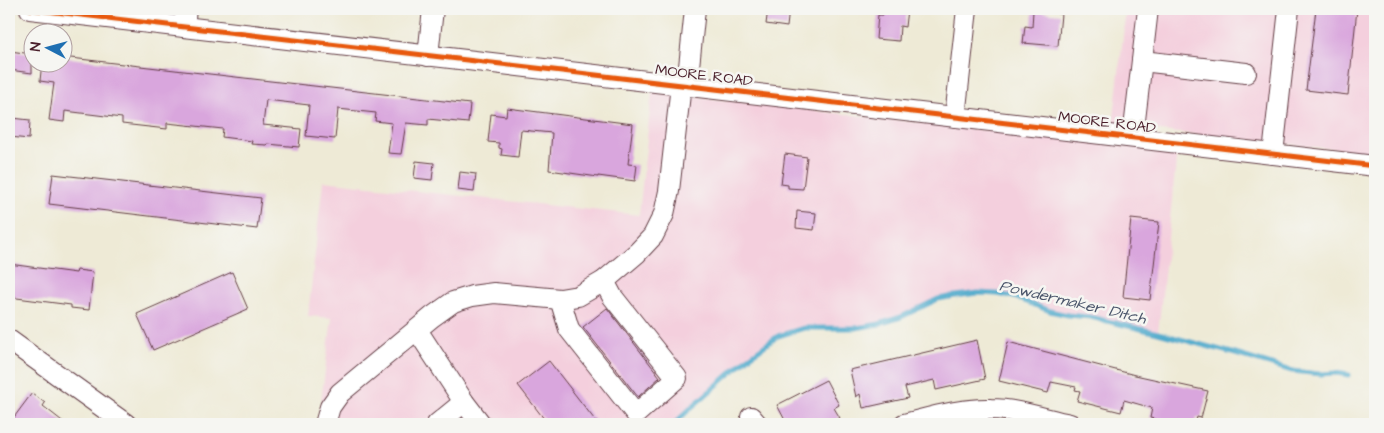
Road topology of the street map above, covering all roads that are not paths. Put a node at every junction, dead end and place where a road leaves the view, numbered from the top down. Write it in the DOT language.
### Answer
graph roads {
  1 [pos="30,9"];
  2 [pos="433,9"];
  3 [pos="695,9"];
  4 [pos="967,9"];
  5 [pos="1148,9"];
  6 [pos="1289,9"];
  7 [pos="185,18"];
  8 [pos="428,56"];
  9 [pos="1142,61"];
  10 [pos="1246,74"];
  11 [pos="684,85"];
  12 [pos="956,117"];
  13 [pos="1132,137"];
  14 [pos="1273,154"];
  15 [pos="1375,166"];
  16 [pos="604,282"];
  17 [pos="560,299"];
  18 [pos="417,330"];
  19 [pos="9,340"];
  20 [pos="464,402"];
  21 [pos="126,424"];
  22 [pos="326,424"];
  23 [pos="438,424"];
  24 [pos="481,424"];
  25 [pos="904,424"];
  26 [pos="1070,424"];
  1 -- 7 [label="street, MOORE ROAD"];
  2 -- 8 [label="street"];
  3 -- 11 [label="street"];
  4 -- 12 [label="street"];
  5 -- 9 [label="street"];
  6 -- 14 [label="street"];
  7 -- 8 [label="street, MOORE ROAD"];
  8 -- 11 [label="street, MOORE ROAD"];
  9 -- 10 [label="street"];
  9 -- 13 [label="street"];
  11 -- 12 [label="street, MOORE ROAD"];
  11 -- 16 [label="street"];
  12 -- 13 [label="street, MOORE ROAD"];
  13 -- 14 [label="street, MOORE ROAD"];
  14 -- 15 [label="street, MOORE ROAD"];
  16 -- 17 [label="street"];
  16 -- 17 [label="street"];
  17 -- 18 [label="street"];
  18 -- 20 [label="street"];
  18 -- 22 [label="street"];
  19 -- 21 [label="street"];
  20 -- 23 [label="street"];
  20 -- 24 [label="street"];
  25 -- 26 [label="street"];
}
